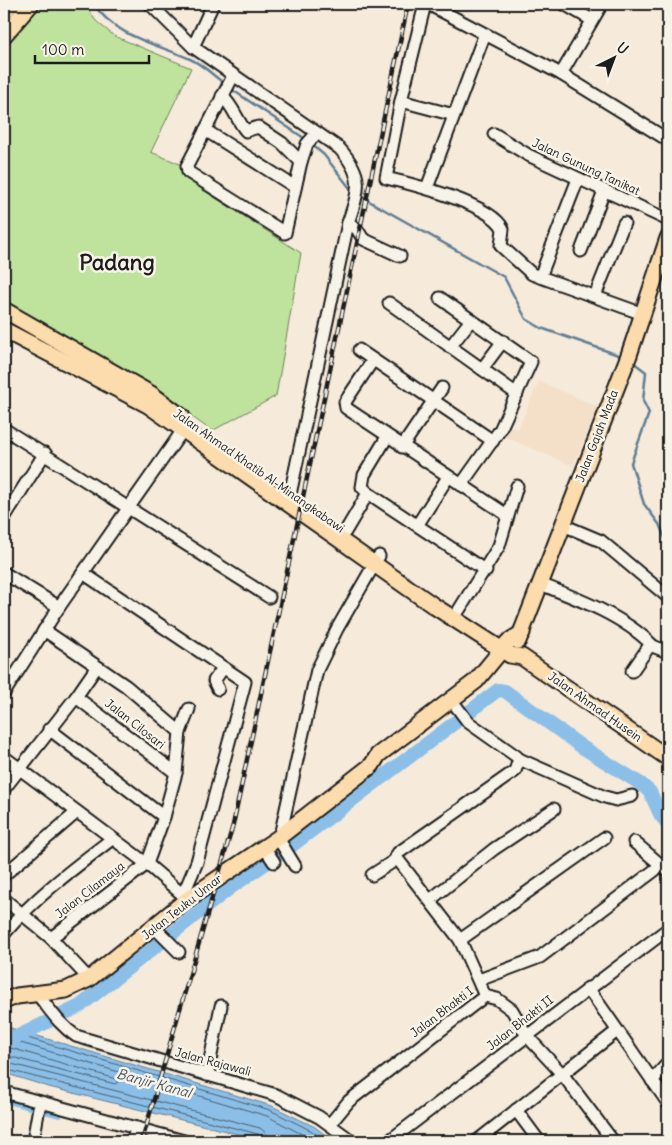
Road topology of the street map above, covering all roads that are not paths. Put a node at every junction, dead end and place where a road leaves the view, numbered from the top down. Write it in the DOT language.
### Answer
graph roads {
  1 [pos="11,4"];
  2 [pos="31,4"];
  3 [pos="150,4"];
  4 [pos="213,4"];
  5 [pos="427,4"];
  6 [pos="564,4"];
  7 [pos="602,4"];
  8 [pos="4,12"];
  9 [pos="592,20"];
  10 [pos="4,35"];
  11 [pos="484,36"];
  12 [pos="193,47"];
  13 [pos="561,74"];
  14 [pos="227,86"];
  15 [pos="401,101"];
  16 [pos="454,116"];
  17 [pos="205,130"];
  18 [pos="494,134"];
  19 [pos="312,138"];
  20 [pos="668,140"];
  21 [pos="301,162"];
  22 [pos="578,178"];
  23 [pos="295,187"];
  24 [pos="427,188"];
  25 [pos="604,191"];
  26 [pos="668,220"];
  27 [pos="348,223"];
  28 [pos="624,223"];
  29 [pos="668,238"];
  30 [pos="581,251"];
  31 [pos="400,256"];
  32 [pos="540,277"];
  33 [pos="595,296"];
  34 [pos="440,298"];
  35 [pos="389,303"];
  36 [pos="4,310"];
  37 [pos="643,314"];
  38 [pos="471,320"];
  39 [pos="4,330"];
  40 [pos="503,341"];
  41 [pos="450,347"];
  42 [pos="359,350"];
  43 [pos="374,360"];
  44 [pos="482,369"];
  45 [pos="100,373"];
  46 [pos="442,388"];
  47 [pos="517,394"];
  48 [pos="433,400"];
  49 [pos="4,429"];
  50 [pos="182,430"];
  51 [pos="387,437"];
  52 [pos="493,441"];
  53 [pos="402,447"];
  54 [pos="45,453"];
  55 [pos="448,477"];
  56 [pos="461,485"];
  57 [pos="517,486"];
  58 [pos="368,493"];
  59 [pos="289,499"];
  60 [pos="129,507"];
  61 [pos="507,515"];
  62 [pos="4,518"];
  63 [pos="418,524"];
  64 [pos="563,525"];
  65 [pos="345,532"];
  66 [pos="377,560"];
  67 [pos="486,571"];
  68 [pos="4,573"];
  69 [pos="83,573"];
  70 [pos="540,584"];
  71 [pos="270,597"];
  72 [pos="668,597"];
  73 [pos="436,602"];
  74 [pos="59,607"];
  75 [pos="459,610"];
  76 [pos="44,630"];
  77 [pos="652,645"];
  78 [pos="513,647"];
  79 [pos="668,652"];
  80 [pos="96,668"];
  81 [pos="223,668"];
  82 [pos="632,671"];
  83 [pos="8,676"];
  84 [pos="218,689"];
  85 [pos="4,693"];
  86 [pos="76,697"];
  87 [pos="458,709"];
  88 [pos="189,714"];
  89 [pos="49,730"];
  90 [pos="180,732"];
  91 [pos="4,756"];
  92 [pos="668,758"];
  93 [pos="519,759"];
  94 [pos="372,765"];
  95 [pos="20,769"];
  96 [pos="176,773"];
  97 [pos="4,789"];
  98 [pos="632,796"];
  99 [pos="554,809"];
  100 [pos="77,812"];
  101 [pos="164,817"];
  102 [pos="112,838"];
  103 [pos="604,838"];
  104 [pos="280,839"];
  105 [pos="634,842"];
  106 [pos="397,859"];
  107 [pos="147,864"];
  108 [pos="295,866"];
  109 [pos="664,867"];
  110 [pos="4,875"];
  111 [pos="372,875"];
  112 [pos="184,898"];
  113 [pos="4,900"];
  114 [pos="430,900"];
  115 [pos="21,914"];
  116 [pos="668,929"];
  117 [pos="157,930"];
  118 [pos="4,934"];
  119 [pos="51,938"];
  120 [pos="460,940"];
  121 [pos="176,949"];
  122 [pos="89,979"];
  123 [pos="479,980"];
  124 [pos="588,988"];
  125 [pos="37,994"];
  126 [pos="485,996"];
  127 [pos="4,1001"];
  128 [pos="221,1006"];
  129 [pos="617,1031"];
  130 [pos="527,1036"];
  131 [pos="668,1063"];
  132 [pos="207,1075"];
  133 [pos="563,1075"];
  134 [pos="652,1081"];
  135 [pos="4,1092"];
  136 [pos="668,1103"];
  137 [pos="40,1108"];
  138 [pos="516,1110"];
  139 [pos="330,1124"];
  140 [pos="137,1128"];
  141 [pos="151,1137"];
  142 [pos="33,1141"];
  143 [pos="132,1141"];
  144 [pos="184,1141"];
  145 [pos="352,1141"];
  146 [pos="389,1141"];
  147 [pos="477,1141"];
  148 [pos="539,1141"];
  149 [pos="613,1141"];
  1 -- 8 [label="main road"];
  2 -- 10 [label="main road"];
  3 -- 12 [label="street"];
  4 -- 12 [label="street"];
  5 -- 11 [label="street"];
  5 -- 15 [label="street"];
  6 -- 9 [label="street"];
  7 -- 9 [label="street"];
  9 -- 13 [label="street"];
  11 -- 13 [label="street"];
  11 -- 16 [label="street"];
  12 -- 14 [label="street"];
  13 -- 20 [label="street"];
  14 -- 17 [label="street"];
  14 -- 19 [label="street"];
  14 -- 21 [label="street"];
  15 -- 16 [label="street"];
  15 -- 24 [label="street"];
  16 -- 24 [label="street"];
  17 -- 23 [label="street"];
  17 -- 23 [label="street"];
  18 -- 22 [label="street, Jalan Gunung Tanikat"];
  19 -- 21 [label="street"];
  19 -- 27 [label="street"];
  21 -- 23 [label="street"];
  22 -- 25 [label="street, Jalan Gunung Tanikat"];
  22 -- 32 [label="street"];
  24 -- 32 [label="street"];
  25 -- 26 [label="street, Jalan Gunung Tanikat"];
  25 -- 30 [label="street"];
  27 -- 31 [label="street"];
  27 -- 59 [label="street"];
  28 -- 33 [label="street"];
  29 -- 37 [label="main road, Jalan Gajah Mada"];
  32 -- 33 [label="street"];
  33 -- 37 [label="street"];
  34 -- 38 [label="street"];
  35 -- 41 [label="street"];
  36 -- 45 [label="main road, Jalan Ahmad Khatib Al-Minangkabawi"];
  37 -- 64 [label="main road, Jalan Gajah Mada"];
  38 -- 40 [label="street"];
  38 -- 41 [label="street"];
  39 -- 45 [label="main road, Jalan Ahmad Khatib Al-Minangkabawi"];
  40 -- 44 [label="street"];
  40 -- 47 [label="street"];
  41 -- 44 [label="street"];
  42 -- 43 [label="street"];
  43 -- 48 [label="street"];
  43 -- 51 [label="street"];
  44 -- 47 [label="street"];
  45 -- 50 [label="main road, Jalan Ahmad Khatib Al-Minangkabawi"];
  45 -- 59 [label="main road, Jalan Ahmad Khatib Al-Minangkabawi"];
  46 -- 48 [label="street"];
  47 -- 52 [label="street"];
  48 -- 52 [label="street"];
  48 -- 53 [label="street"];
  49 -- 54 [label="street"];
  50 -- 59 [label="main road, Jalan Ahmad Khatib Al-Minangkabawi"];
  50 -- 60 [label="street"];
  51 -- 53 [label="street"];
  51 -- 58 [label="street"];
  52 -- 56 [label="street"];
  53 -- 55 [label="street"];
  54 -- 60 [label="street"];
  54 -- 62 [label="street"];
  55 -- 56 [label="street"];
  55 -- 63 [label="street"];
  56 -- 61 [label="street"];
  57 -- 61 [label="street"];
  58 -- 63 [label="street"];
  58 -- 65 [label="street"];
  59 -- 65 [label="main road, Jalan Ahmad Khatib Al-Minangkabawi"];
  59 -- 66 [label="main road, Jalan Ahmad Khatib Al-Minangkabawi"];
  60 -- 69 [label="street"];
  60 -- 71 [label="street"];
  61 -- 67 [label="street"];
  63 -- 67 [label="street"];
  64 -- 70 [label="main road, Jalan Gajah Mada"];
  64 -- 72 [label="street"];
  65 -- 66 [label="main road, Jalan Ahmad Khatib Al-Minangkabawi"];
  66 -- 73 [label="main road, Jalan Ahmad Khatib Al-Minangkabawi"];
  66 -- 104 [label="street"];
  67 -- 75 [label="street"];
  68 -- 74 [label="street"];
  69 -- 74 [label="street"];
  69 -- 81 [label="street"];
  70 -- 77 [label="street"];
  70 -- 78 [label="main road, Jalan Gajah Mada"];
  73 -- 75 [label="main road, Jalan Ahmad Khatib Al-Minangkabawi"];
  73 -- 78 [label="main road, Jalan Ahmad Khatib Al-Minangkabawi"];
  74 -- 76 [label="street"];
  75 -- 78 [label="main road, Jalan Ahmad Khatib Al-Minangkabawi"];
  76 -- 80 [label="street"];
  76 -- 83 [label="street"];
  77 -- 79 [label="street"];
  77 -- 82 [label="street"];
  78 -- 87 [label="main road, Jalan Teuku Umar"];
  78 -- 92 [label="main road, Jalan Ahmad Husein"];
  78 -- 94 [label="main road, Jalan Teuku Umar"];
  80 -- 86 [label="street"];
  80 -- 90 [label="street"];
  81 -- 84 [label="street"];
  81 -- 112 [label="street"];
  83 -- 85 [label="street"];
  86 -- 89 [label="street"];
  86 -- 96 [label="street, Jalan Cilosari"];
  87 -- 93 [label="street"];
  87 -- 94 [label="main road, Jalan Teuku Umar"];
  88 -- 90 [label="street"];
  89 -- 95 [label="street"];
  89 -- 101 [label="street"];
  90 -- 96 [label="street"];
  91 -- 95 [label="street"];
  93 -- 98 [label="street"];
  93 -- 106 [label="street"];
  94 -- 104 [label="main road, Jalan Teuku Umar"];
  95 -- 97 [label="street"];
  95 -- 100 [label="street"];
  96 -- 101 [label="street"];
  99 -- 114 [label="street"];
  100 -- 102 [label="street"];
  100 -- 110 [label="street"];
  101 -- 107 [label="street"];
  102 -- 107 [label="street"];
  102 -- 115 [label="street"];
  103 -- 120 [label="street"];
  104 -- 108 [label="street"];
  104 -- 112 [label="main road, Jalan Teuku Umar"];
  105 -- 109 [label="street"];
  106 -- 111 [label="street"];
  106 -- 114 [label="street"];
  107 -- 112 [label="street"];
  107 -- 119 [label="street, Jalan Cilamaya"];
  109 -- 123 [label="street, Jalan Bhakti I"];
  112 -- 117 [label="main road, Jalan Teuku Umar"];
  113 -- 115 [label="street"];
  114 -- 120 [label="street"];
  115 -- 118 [label="street"];
  115 -- 119 [label="street"];
  116 -- 124 [label="street, Jalan Bhakti II"];
  117 -- 121 [label="street"];
  117 -- 122 [label="main road, Jalan Teuku Umar"];
  119 -- 122 [label="street"];
  120 -- 123 [label="street"];
  122 -- 125 [label="main road, Jalan Teuku Umar"];
  123 -- 126 [label="street, Jalan Bhakti I"];
  124 -- 129 [label="street"];
  124 -- 130 [label="street, Jalan Bhakti II"];
  125 -- 127 [label="main road, Jalan Teuku Umar"];
  125 -- 132 [label="street, Jalan Rajawali"];
  126 -- 130 [label="street"];
  126 -- 139 [label="street, Jalan Bhakti I"];
  128 -- 132 [label="street"];
  129 -- 133 [label="street"];
  129 -- 134 [label="street"];
  130 -- 133 [label="street"];
  130 -- 146 [label="street, Jalan Bhakti II"];
  131 -- 134 [label="street"];
  132 -- 139 [label="street, Jalan Rajawali"];
  133 -- 138 [label="street"];
  133 -- 149 [label="street"];
  134 -- 136 [label="street"];
  135 -- 137 [label="street"];
  137 -- 140 [label="street"];
  137 -- 142 [label="street"];
  138 -- 147 [label="street"];
  138 -- 148 [label="street"];
  139 -- 145 [label="street, Jalan Rajawali"];
  140 -- 141 [label="street"];
  140 -- 143 [label="street"];
  141 -- 144 [label="street"];
}
